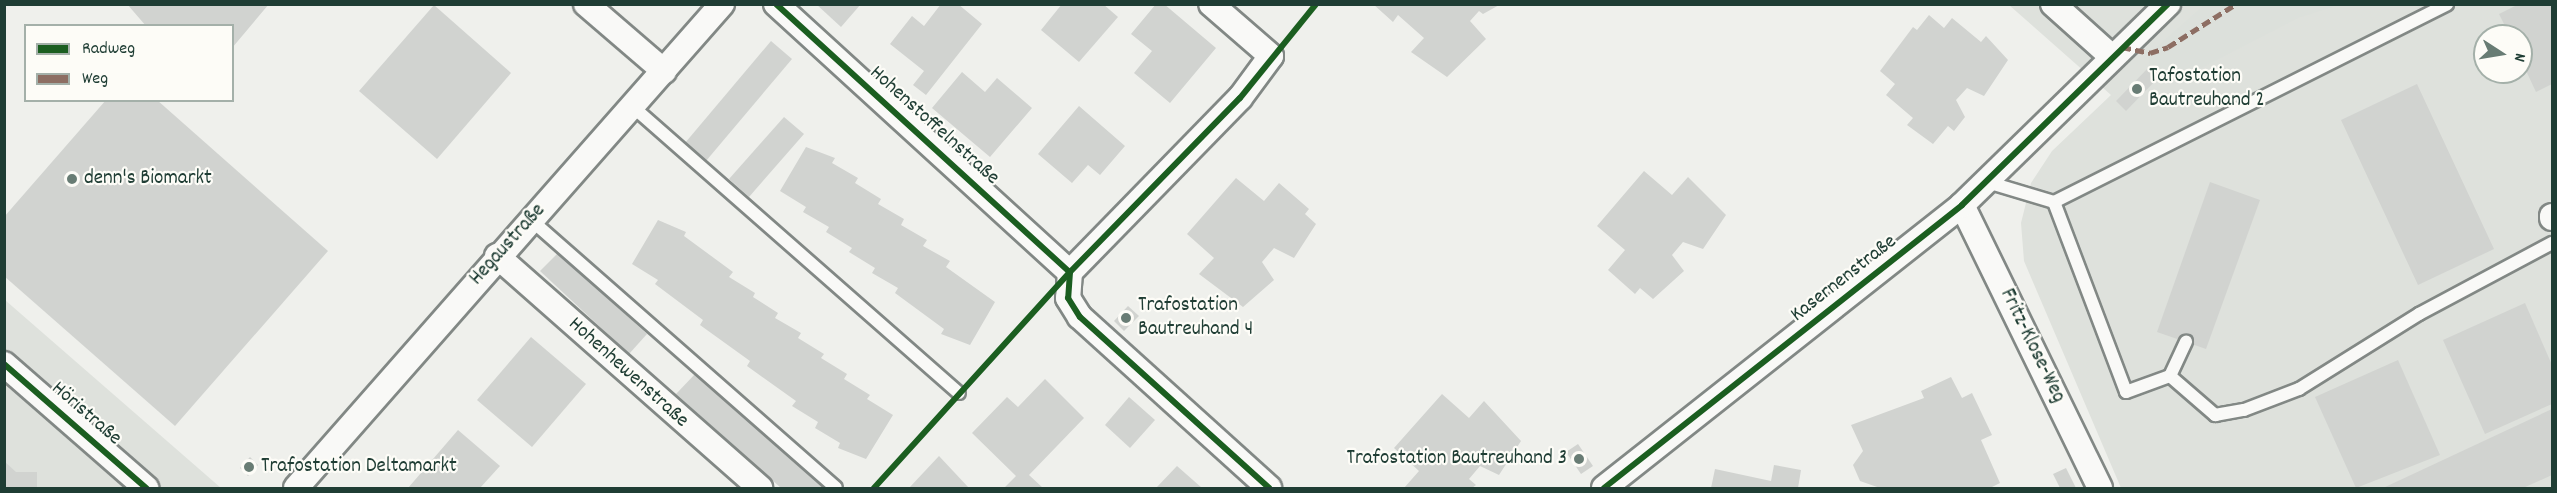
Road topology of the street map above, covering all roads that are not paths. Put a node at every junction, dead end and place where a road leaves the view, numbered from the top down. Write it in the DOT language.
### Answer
graph roads {
  1 [pos="586,4"];
  2 [pos="722,4"];
  3 [pos="776,4"];
  4 [pos="1211,4"];
  5 [pos="2053,4"];
  6 [pos="2168,4"];
  7 [pos="2447,4"];
  8 [pos="2111,56"];
  9 [pos="664,71"];
  10 [pos="632,106"];
  11 [pos="1987,182"];
  12 [pos="2054,202"];
  13 [pos="1962,205"];
  14 [pos="530,219"];
  15 [pos="2553,243"];
  16 [pos="497,256"];
  17 [pos="1070,272"];
  18 [pos="2186,342"];
  19 [pos="4,364"];
  20 [pos="2170,376"];
  21 [pos="959,393"];
  22 [pos="1636,479"];
  23 [pos="146,489"];
  24 [pos="296,489"];
  25 [pos="760,489"];
  26 [pos="836,489"];
  27 [pos="1269,489"];
  28 [pos="1604,489"];
  29 [pos="2100,489"];
  1 -- 9 [label="street"];
  2 -- 9 [label="street, Hegaustraße"];
  3 -- 17 [label="street, Hohenstoffelnstraße"];
  4 -- 17 [label="street"];
  5 -- 8 [label="street"];
  6 -- 8 [label="street, Kasernenstraße"];
  7 -- 12 [label="lane"];
  8 -- 11 [label="street, Kasernenstraße"];
  9 -- 10 [label="street, Hegaustraße"];
  10 -- 14 [label="street, Hegaustraße"];
  10 -- 21 [label="lane"];
  11 -- 12 [label="lane"];
  11 -- 13 [label="street, Kasernenstraße"];
  12 -- 20 [label="lane"];
  13 -- 22 [label="street, Kasernenstraße"];
  13 -- 29 [label="street, Fritz-Klose-Weg"];
  14 -- 16 [label="street, Hegaustraße"];
  14 -- 26 [label="lane"];
  15 -- 20 [label="lane"];
  16 -- 24 [label="street, Hegaustraße"];
  16 -- 25 [label="street, Hohenhewenstraße"];
  17 -- 27 [label="street"];
  18 -- 20 [label="lane"];
  19 -- 23 [label="street, Höristraße"];
  22 -- 28 [label="street, Kasernenstraße"];
}
